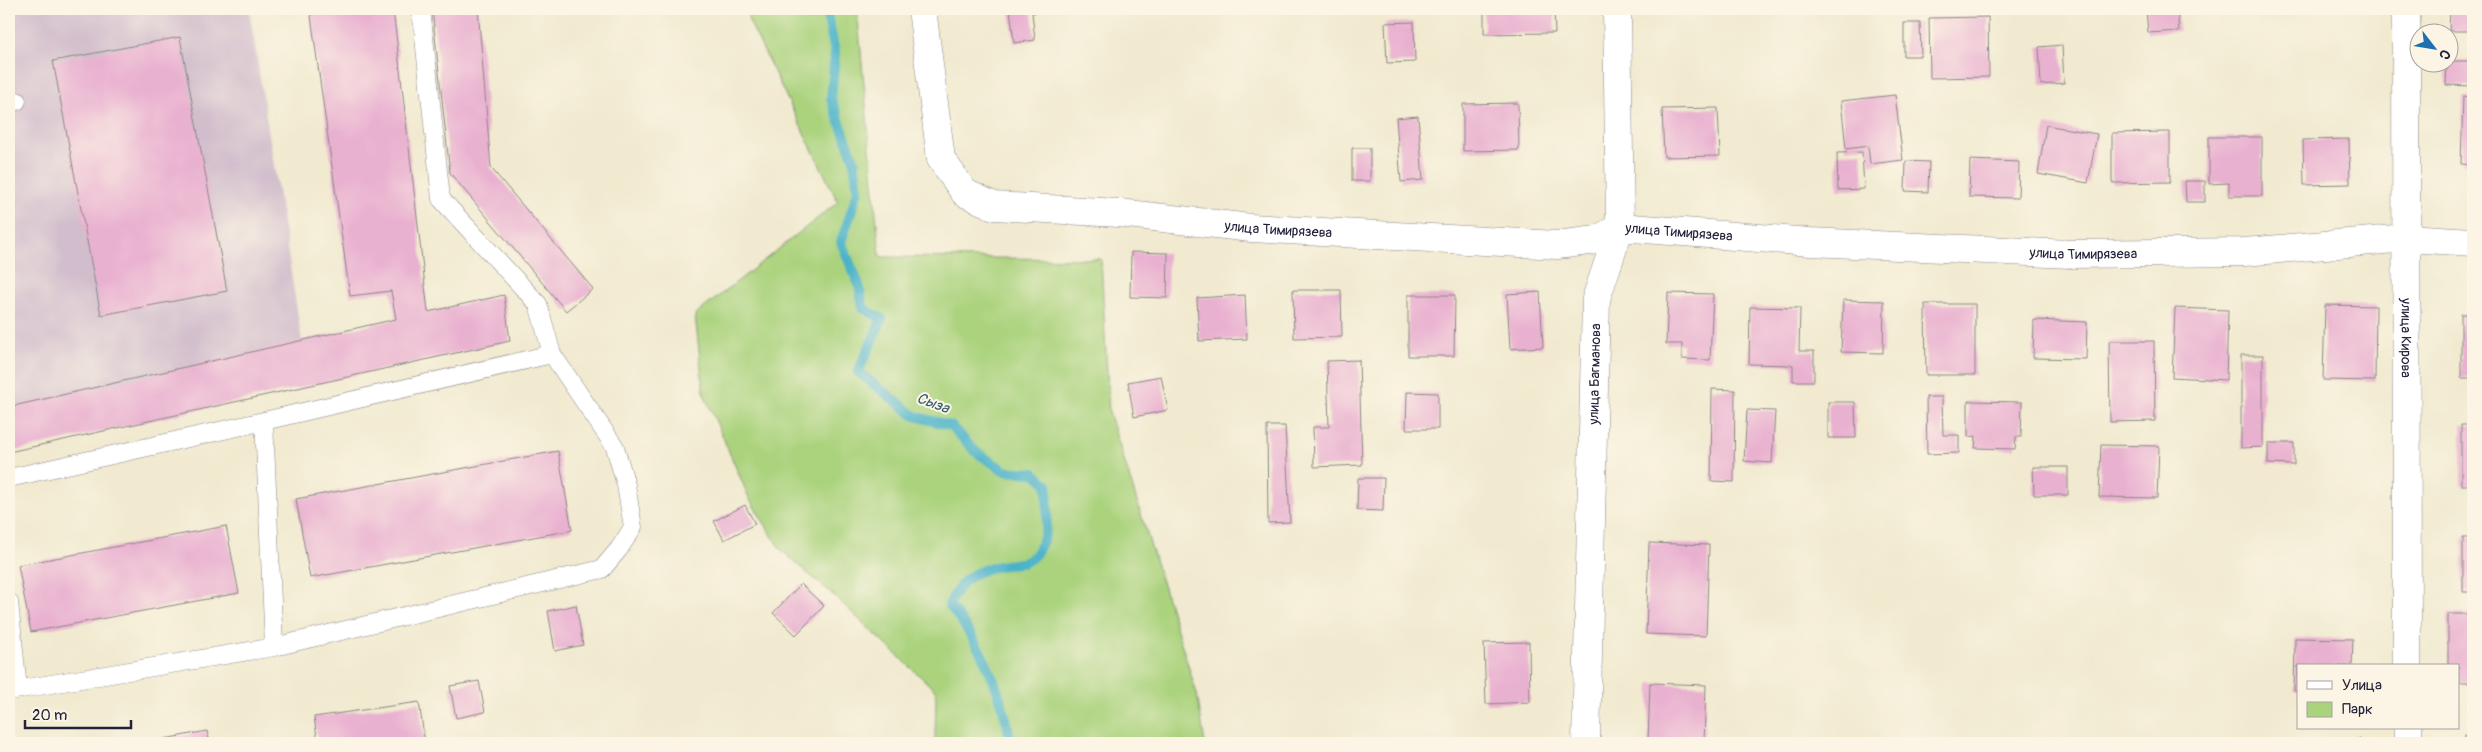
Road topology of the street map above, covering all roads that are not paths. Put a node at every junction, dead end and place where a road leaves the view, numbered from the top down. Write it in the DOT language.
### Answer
graph roads {
  1 [pos="422,9"];
  2 [pos="922,9"];
  3 [pos="1617,9"];
  4 [pos="2406,9"];
  5 [pos="1620,228"];
  6 [pos="2406,238"];
  7 [pos="2473,242"];
  8 [pos="552,354"];
  9 [pos="264,421"];
  10 [pos="9,478"];
  11 [pos="9,602"];
  12 [pos="274,648"];
  13 [pos="2408,664"];
  14 [pos="14,690"];
  15 [pos="2408,730"];
  16 [pos="1586,743"];
  17 [pos="2408,743"];
  1 -- 8 [label="lane"];
  2 -- 5 [label="street, улица Тимирязева"];
  3 -- 5 [label="street, улица Багманова"];
  4 -- 6 [label="street, улица Кирова"];
  5 -- 6 [label="street, улица Тимирязева"];
  5 -- 16 [label="street, улица Багманова"];
  6 -- 7 [label="street, улица Тимирязева"];
  6 -- 13 [label="street, улица Кирова"];
  8 -- 9 [label="lane"];
  8 -- 12 [label="lane"];
  9 -- 10 [label="lane"];
  9 -- 12 [label="lane"];
  11 -- 14 [label="lane"];
  12 -- 14 [label="lane"];
  15 -- 17 [label="street"];
}
